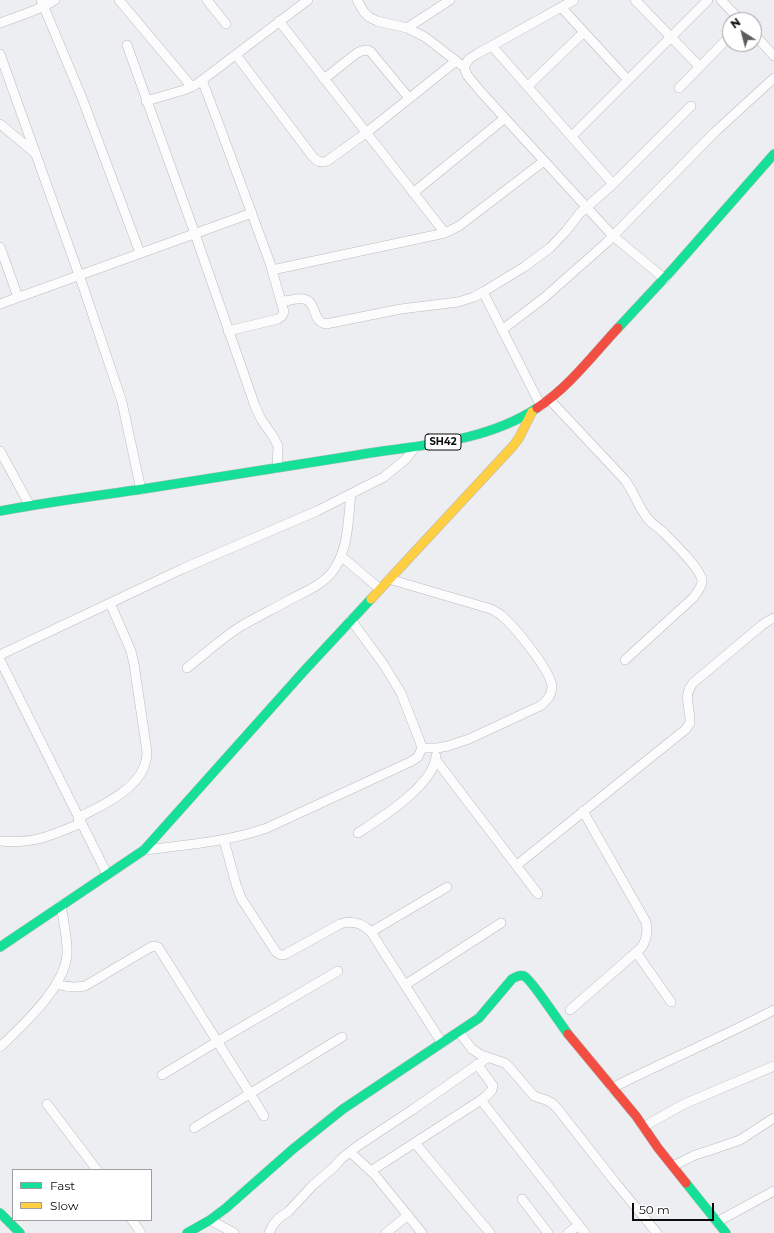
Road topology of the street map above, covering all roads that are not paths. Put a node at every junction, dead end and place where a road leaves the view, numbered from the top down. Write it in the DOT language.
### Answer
graph roads {
  1 [pos="55,0"];
  2 [pos="119,0"];
  3 [pos="207,0"];
  4 [pos="308,0"];
  5 [pos="357,0"];
  6 [pos="450,0"];
  7 [pos="574,0"];
  8 [pos="635,0"];
  9 [pos="708,0"];
  10 [pos="721,0"];
  11 [pos="42,3"];
  12 [pos="561,7"];
  13 [pos="732,12"];
  14 [pos="279,21"];
  15 [pos="0,23"];
  16 [pos="226,24"];
  17 [pos="407,28"];
  18 [pos="584,32"];
  19 [pos="671,37"];
  20 [pos="762,43"];
  21 [pos="722,44"];
  22 [pos="127,45"];
  23 [pos="492,46"];
  24 [pos="0,54"];
  25 [pos="236,54"];
  26 [pos="774,56"];
  27 [pos="456,61"];
  28 [pos="464,67"];
  29 [pos="700,67"];
  30 [pos="774,78"];
  31 [pos="324,79"];
  32 [pos="202,80"];
  33 [pos="628,80"];
  34 [pos="528,86"];
  35 [pos="192,87"];
  36 [pos="679,88"];
  37 [pos="409,98"];
  38 [pos="146,102"];
  39 [pos="691,106"];
  40 [pos="505,118"];
  41 [pos="0,124"];
  42 [pos="366,133"];
  43 [pos="572,136"];
  44 [pos="36,154"];
  45 [pos="774,154"];
  46 [pos="544,161"];
  47 [pos="613,184"];
  48 [pos="413,193"];
  49 [pos="586,208"];
  50 [pos="252,213"];
  51 [pos="445,233"];
  52 [pos="195,234"];
  53 [pos="613,236"];
  54 [pos="0,247"];
  55 [pos="140,253"];
  56 [pos="272,270"];
  57 [pos="78,276"];
  58 [pos="665,279"];
  59 [pos="483,292"];
  60 [pos="18,297"];
  61 [pos="282,301"];
  62 [pos="0,304"];
  63 [pos="502,330"];
  64 [pos="228,331"];
  65 [pos="549,399"];
  66 [pos="541,406"];
  67 [pos="532,412"];
  68 [pos="415,447"];
  69 [pos="0,451"];
  70 [pos="277,468"];
  71 [pos="141,490"];
  72 [pos="351,494"];
  73 [pos="29,504"];
  74 [pos="0,511"];
  75 [pos="341,556"];
  76 [pos="389,579"];
  77 [pos="380,589"];
  78 [pos="110,603"];
  79 [pos="774,618"];
  80 [pos="351,620"];
  81 [pos="0,655"];
  82 [pos="0,660"];
  83 [pos="625,660"];
  84 [pos="187,668"];
  85 [pos="422,748"];
  86 [pos="437,748"];
  87 [pos="436,760"];
  88 [pos="583,812"];
  89 [pos="79,821"];
  90 [pos="358,833"];
  91 [pos="0,840"];
  92 [pos="224,840"];
  93 [pos="144,850"];
  94 [pos="517,866"];
  95 [pos="107,874"];
  96 [pos="447,887"];
  97 [pos="538,894"];
  98 [pos="61,905"];
  99 [pos="501,923"];
  100 [pos="371,932"];
  101 [pos="0,947"];
  102 [pos="636,952"];
  103 [pos="338,971"];
  104 [pos="56,984"];
  105 [pos="406,986"];
  106 [pos="671,1002"];
  107 [pos="570,1010"];
  108 [pos="774,1010"];
  109 [pos="459,1032"];
  110 [pos="342,1037"];
  111 [pos="218,1041"];
  112 [pos="442,1043"];
  113 [pos="0,1047"];
  114 [pos="487,1058"];
  115 [pos="477,1064"];
  116 [pos="774,1066"];
  117 [pos="162,1075"];
  118 [pos="612,1088"];
  119 [pos="250,1094"];
  120 [pos="481,1100"];
  121 [pos="47,1104"];
  122 [pos="264,1116"];
  123 [pos="774,1118"];
  124 [pos="643,1127"];
  125 [pos="194,1128"];
  126 [pos="415,1143"];
  127 [pos="350,1152"];
  128 [pos="673,1166"];
  129 [pos="96,1169"];
  130 [pos="371,1171"];
  131 [pos="774,1192"];
  132 [pos="522,1199"];
  133 [pos="0,1213"];
  134 [pos="408,1215"];
  135 [pos="210,1220"];
  136 [pos="133,1221"];
  137 [pos="717,1222"];
  138 [pos="579,1225"];
  139 [pos="20,1233"];
  140 [pos="141,1233"];
  141 [pos="187,1233"];
  142 [pos="234,1233"];
  143 [pos="269,1233"];
  144 [pos="386,1233"];
  145 [pos="422,1233"];
  146 [pos="490,1233"];
  147 [pos="548,1233"];
  148 [pos="568,1233"];
  149 [pos="585,1233"];
  150 [pos="657,1233"];
  151 [pos="726,1233"];
  1 -- 11 [label="street"];
  2 -- 35 [label="street"];
  3 -- 16 [label="street"];
  4 -- 14 [label="street"];
  5 -- 17 [label="street"];
  6 -- 17 [label="street"];
  7 -- 12 [label="street"];
  8 -- 19 [label="street"];
  9 -- 19 [label="street"];
  10 -- 13 [label="street"];
  11 -- 15 [label="street"];
  11 -- 55 [label="street"];
  12 -- 18 [label="street"];
  12 -- 23 [label="street"];
  14 -- 25 [label="street"];
  14 -- 31 [label="street"];
  17 -- 27 [label="street"];
  18 -- 33 [label="street"];
  18 -- 34 [label="street"];
  19 -- 29 [label="street"];
  19 -- 33 [label="street"];
  20 -- 26 [label="street"];
  21 -- 29 [label="street"];
  22 -- 38 [label="street"];
  23 -- 28 [label="street"];
  23 -- 34 [label="street"];
  24 -- 44 [label="street"];
  25 -- 32 [label="street"];
  25 -- 42 [label="street"];
  27 -- 28 [label="street"];
  27 -- 37 [label="street"];
  28 -- 40 [label="street"];
  29 -- 36 [label="street"];
  30 -- 53 [label="street"];
  31 -- 37 [label="street"];
  31 -- 42 [label="street"];
  32 -- 35 [label="street"];
  32 -- 50 [label="street"];
  33 -- 43 [label="street"];
  34 -- 43 [label="street"];
  35 -- 38 [label="street"];
  37 -- 42 [label="street"];
  38 -- 52 [label="street"];
  39 -- 47 [label="street"];
  40 -- 46 [label="street"];
  40 -- 48 [label="street"];
  41 -- 44 [label="street"];
  42 -- 48 [label="street"];
  43 -- 47 [label="street"];
  44 -- 57 [label="street"];
  45 -- 58 [label="street, SH42"];
  46 -- 49 [label="street"];
  46 -- 51 [label="street"];
  47 -- 49 [label="street"];
  48 -- 51 [label="street"];
  49 -- 53 [label="street"];
  49 -- 59 [label="street"];
  50 -- 52 [label="street"];
  50 -- 56 [label="street"];
  51 -- 56 [label="street"];
  52 -- 55 [label="street"];
  52 -- 64 [label="street"];
  53 -- 58 [label="street"];
  53 -- 63 [label="street"];
  54 -- 60 [label="street"];
  55 -- 57 [label="street"];
  56 -- 61 [label="street"];
  57 -- 60 [label="street"];
  57 -- 71 [label="street"];
  58 -- 65 [label="street, SH42"];
  59 -- 61 [label="street"];
  59 -- 63 [label="street"];
  60 -- 62 [label="street"];
  61 -- 64 [label="street"];
  63 -- 66 [label="street"];
  64 -- 70 [label="street"];
  65 -- 66 [label="street, SH42"];
  65 -- 83 [label="street"];
  66 -- 67 [label="street, SH42"];
  67 -- 68 [label="street, SH42"];
  67 -- 76 [label="street"];
  68 -- 70 [label="street, SH42"];
  68 -- 72 [label="street"];
  69 -- 73 [label="street"];
  70 -- 71 [label="street, SH42"];
  71 -- 73 [label="street, SH42"];
  72 -- 75 [label="street"];
  72 -- 78 [label="street"];
  73 -- 74 [label="street, SH42"];
  75 -- 77 [label="street"];
  75 -- 84 [label="street"];
  76 -- 77 [label="street"];
  76 -- 86 [label="street"];
  77 -- 80 [label="street"];
  78 -- 81 [label="street"];
  78 -- 89 [label="street"];
  79 -- 88 [label="street"];
  80 -- 85 [label="street"];
  80 -- 93 [label="street"];
  82 -- 89 [label="street"];
  85 -- 86 [label="street"];
  85 -- 92 [label="street"];
  86 -- 87 [label="street"];
  87 -- 90 [label="street"];
  87 -- 94 [label="street"];
  88 -- 94 [label="street"];
  88 -- 102 [label="street"];
  89 -- 91 [label="street"];
  89 -- 95 [label="street"];
  92 -- 93 [label="street"];
  92 -- 100 [label="street"];
  93 -- 95 [label="street"];
  94 -- 97 [label="street"];
  95 -- 98 [label="street"];
  96 -- 100 [label="street"];
  98 -- 101 [label="street"];
  98 -- 104 [label="street"];
  99 -- 105 [label="street"];
  100 -- 105 [label="street"];
  102 -- 106 [label="street"];
  102 -- 107 [label="street"];
  103 -- 111 [label="street"];
  104 -- 111 [label="street"];
  104 -- 113 [label="street"];
  105 -- 112 [label="street"];
  108 -- 118 [label="street"];
  109 -- 112 [label="street"];
  109 -- 114 [label="street"];
  109 -- 118 [label="street"];
  110 -- 119 [label="street"];
  111 -- 117 [label="street"];
  111 -- 119 [label="street"];
  112 -- 135 [label="street"];
  114 -- 115 [label="street"];
  114 -- 150 [label="street"];
  115 -- 120 [label="street"];
  115 -- 127 [label="street"];
  116 -- 124 [label="street"];
  118 -- 124 [label="street"];
  119 -- 122 [label="street"];
  119 -- 125 [label="street"];
  120 -- 126 [label="street"];
  120 -- 138 [label="street"];
  121 -- 129 [label="street"];
  123 -- 128 [label="street"];
  124 -- 128 [label="street"];
  126 -- 130 [label="street"];
  126 -- 146 [label="street"];
  127 -- 130 [label="street"];
  127 -- 143 [label="street"];
  128 -- 137 [label="street"];
  130 -- 134 [label="street"];
  131 -- 137 [label="street"];
  132 -- 147 [label="street"];
  133 -- 139 [label="street"];
  134 -- 144 [label="street"];
  134 -- 145 [label="street"];
  135 -- 141 [label="street"];
  135 -- 142 [label="street"];
  136 -- 140 [label="street"];
  137 -- 151 [label="street"];
  138 -- 148 [label="street"];
  138 -- 149 [label="street"];
}
